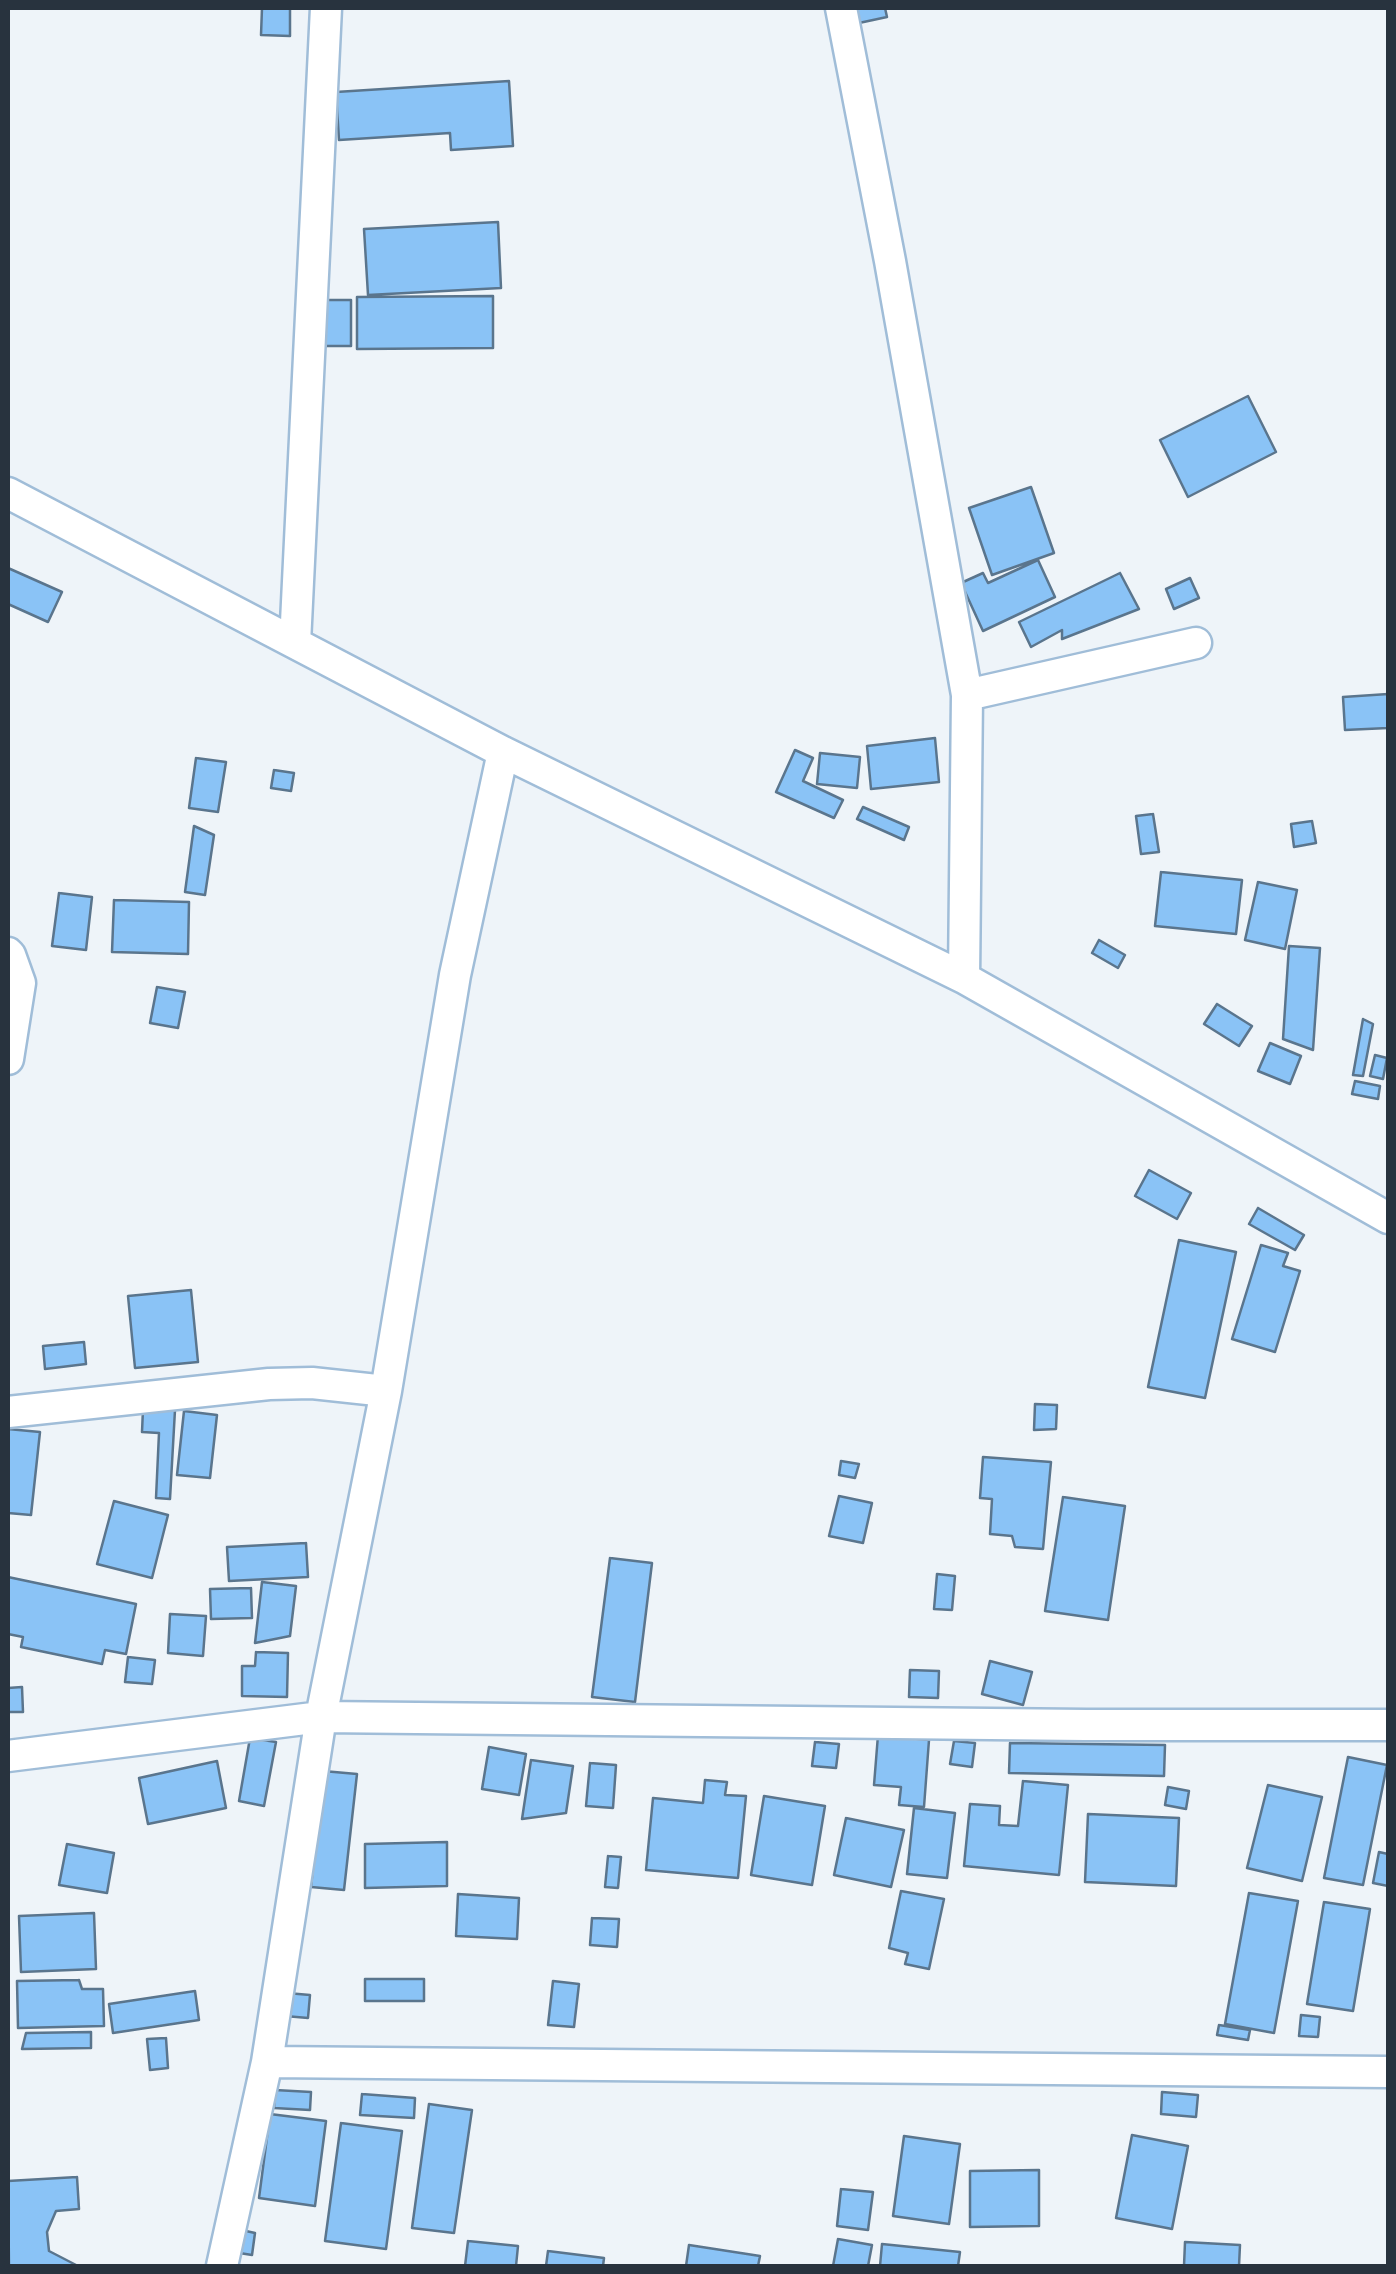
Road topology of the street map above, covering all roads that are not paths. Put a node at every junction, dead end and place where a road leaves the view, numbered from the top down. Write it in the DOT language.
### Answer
graph roads {
  1 [pos="326,8"];
  2 [pos="841,8"];
  3 [pos="8,493"];
  4 [pos="295,643"];
  5 [pos="1196,643"];
  6 [pos="968,695"];
  7 [pos="504,752"];
  8 [pos="8,952"];
  9 [pos="964,978"];
  10 [pos="8,1058"];
  11 [pos="1388,1218"];
  12 [pos="386,1390"];
  13 [pos="8,1412"];
  14 [pos="321,1717"];
  15 [pos="1388,1725"];
  16 [pos="8,1756"];
  17 [pos="266,2062"];
  18 [pos="1388,2072"];
  19 [pos="222,2266"];
  1 -- 4 [label="street"];
  2 -- 6 [label="street"];
  3 -- 4 [label="street"];
  4 -- 7 [label="street"];
  5 -- 6 [label="street"];
  6 -- 9 [label="street"];
  7 -- 9 [label="street"];
  7 -- 12 [label="street"];
  8 -- 10 [label="street"];
  9 -- 11 [label="street"];
  12 -- 13 [label="street"];
  12 -- 14 [label="street"];
  14 -- 15 [label="street"];
  14 -- 16 [label="street"];
  14 -- 17 [label="street"];
  17 -- 18 [label="street"];
  17 -- 19 [label="street"];
}
